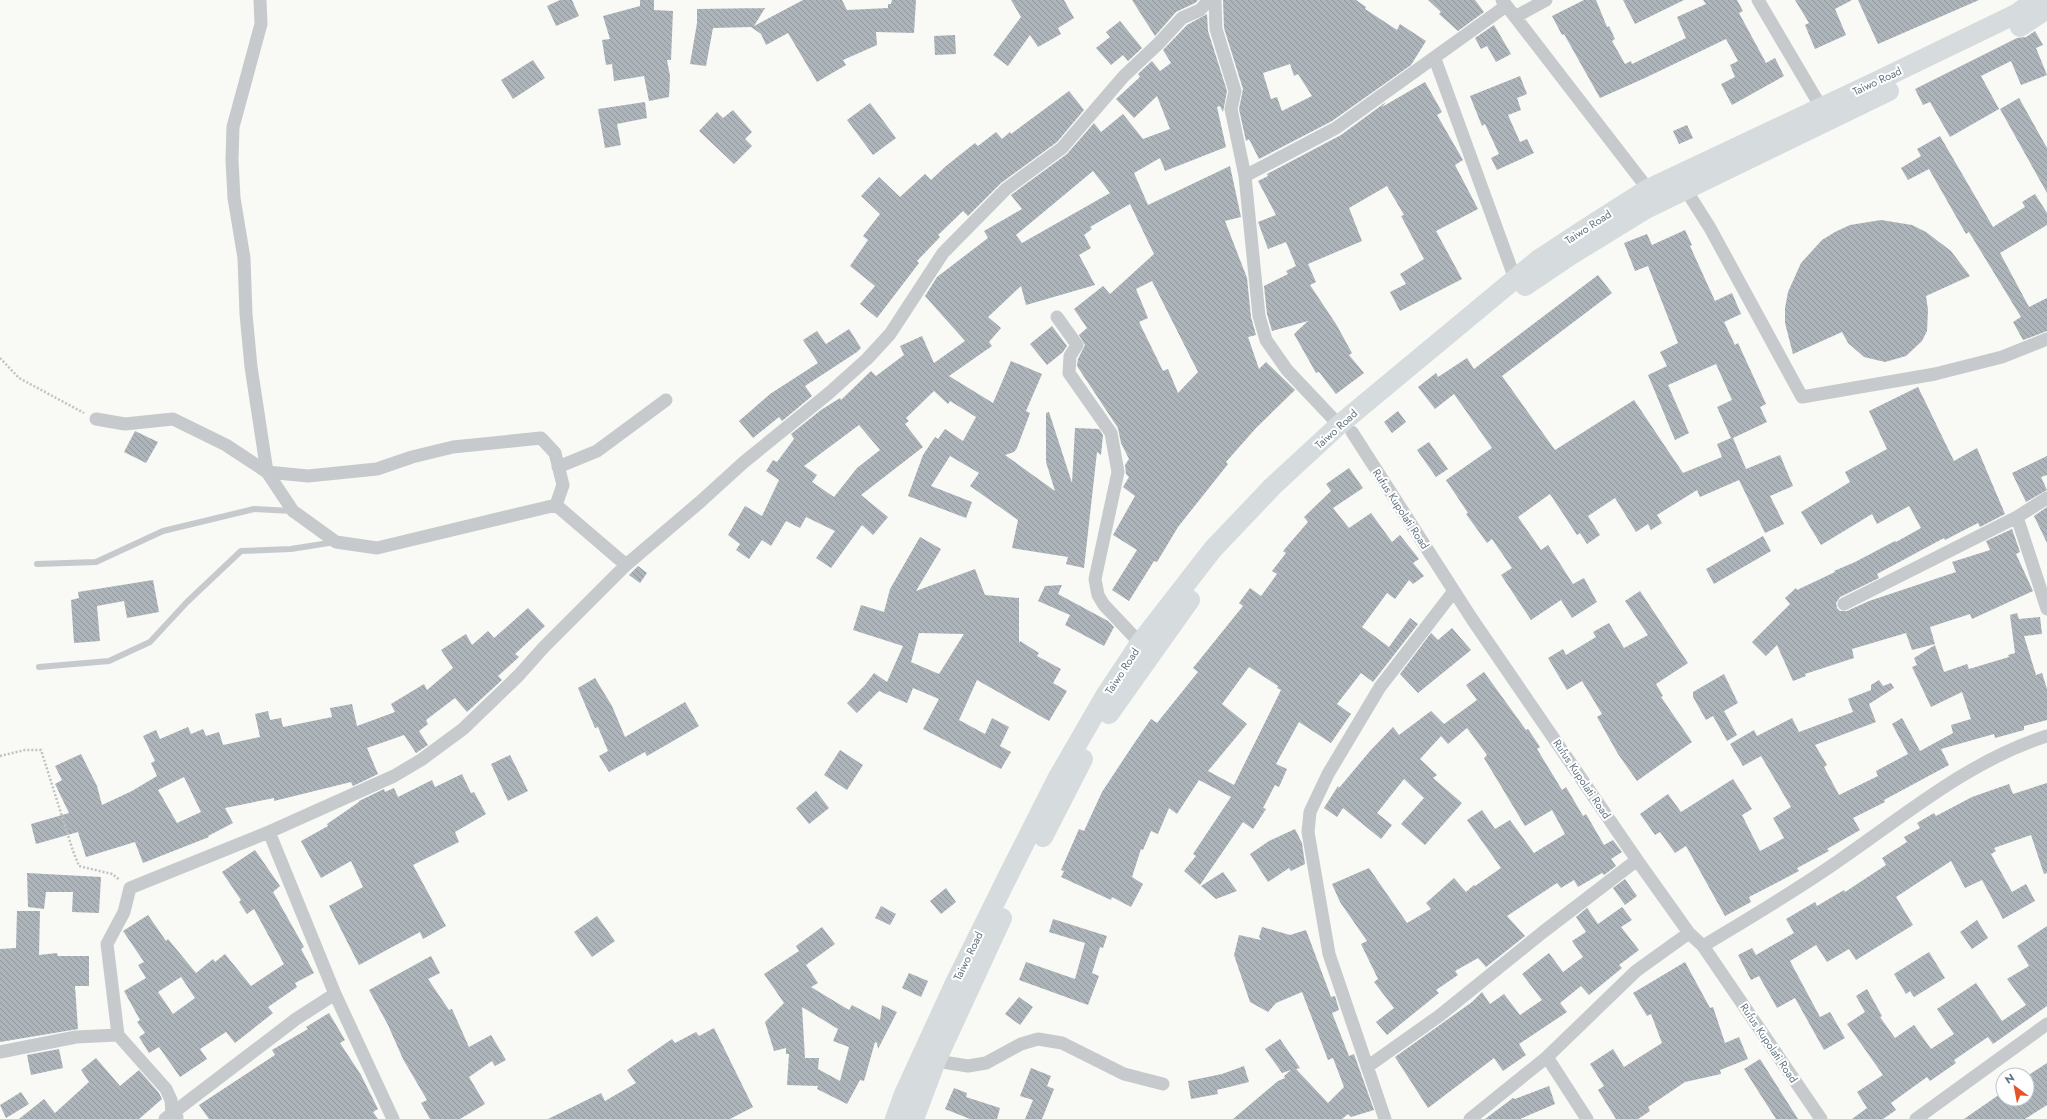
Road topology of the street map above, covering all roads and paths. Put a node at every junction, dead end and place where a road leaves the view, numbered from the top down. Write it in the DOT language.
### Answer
graph roads {
  1 [pos="260,0"];
  2 [pos="1208,0"];
  3 [pos="1215,0"];
  4 [pos="1546,0"];
  5 [pos="1758,0"];
  6 [pos="2036,0"];
  7 [pos="1504,3"];
  8 [pos="2047,9"];
  9 [pos="1515,17"];
  10 [pos="1435,59"];
  11 [pos="1821,107"];
  12 [pos="1245,176"];
  13 [pos="1648,189"];
  14 [pos="1686,190"];
  15 [pos="1515,280"];
  16 [pos="1057,317"];
  17 [pos="2047,339"];
  18 [pos="0,358"];
  19 [pos="666,400"];
  20 [pos="96,419"];
  21 [pos="1345,429"];
  22 [pos="558,467"];
  23 [pos="267,472"];
  24 [pos="2047,498"];
  25 [pos="556,505"];
  26 [pos="294,512"];
  27 [pos="2017,517"];
  28 [pos="336,542"];
  29 [pos="37,564"];
  30 [pos="626,564"];
  31 [pos="1454,591"];
  32 [pos="1844,604"];
  33 [pos="2047,609"];
  34 [pos="1140,643"];
  35 [pos="39,667"];
  36 [pos="2047,736"];
  37 [pos="0,756"];
  38 [pos="269,832"];
  39 [pos="1637,860"];
  40 [pos="130,888"];
  41 [pos="1689,932"];
  42 [pos="1703,946"];
  43 [pos="335,994"];
  44 [pos="2047,1024"];
  45 [pos="118,1035"];
  46 [pos="0,1052"];
  47 [pos="1547,1057"];
  48 [pos="936,1061"];
  49 [pos="1367,1067"];
  50 [pos="1163,1084"];
  51 [pos="173,1117"];
  52 [pos="393,1119"];
  53 [pos="895,1119"];
  54 [pos="914,1119"];
  55 [pos="1385,1119"];
  56 [pos="1470,1119"];
  57 [pos="1587,1119"];
  58 [pos="1821,1119"];
  59 [pos="1916,1119"];
  1 -- 23 [label="street"];
  2 -- 30 [label="street"];
  3 -- 12 [label="street, Rufus Kupolati Road"];
  4 -- 9 [label="street"];
  5 -- 11 [label="street"];
  6 -- 11 [label="main road, Taiwo Road"];
  7 -- 9 [label="street"];
  7 -- 10 [label="street"];
  8 -- 14 [label="main road, Taiwo Road"];
  9 -- 13 [label="street"];
  10 -- 12 [label="street"];
  10 -- 15 [label="street"];
  11 -- 13 [label="main road, Taiwo Road"];
  12 -- 21 [label="street, Rufus Kupolati Road"];
  13 -- 15 [label="main road, Taiwo Road"];
  14 -- 17 [label="street"];
  14 -- 21 [label="main road, Taiwo Road"];
  15 -- 21 [label="main road, Taiwo Road"];
  16 -- 34 [label="street"];
  18 -- 20 [label="path"];
  19 -- 22 [label="street"];
  20 -- 23 [label="street"];
  21 -- 31 [label="street, Rufus Kupolati Road"];
  21 -- 34 [label="main road, Taiwo Road"];
  21 -- 48 [label="main road, Taiwo Road"];
  22 -- 23 [label="street"];
  22 -- 25 [label="street"];
  23 -- 26 [label="street"];
  24 -- 27 [label="street"];
  25 -- 28 [label="street"];
  25 -- 30 [label="street"];
  26 -- 28 [label="street"];
  26 -- 29 [label="lane"];
  27 -- 32 [label="street"];
  27 -- 33 [label="street"];
  28 -- 35 [label="lane"];
  30 -- 38 [label="street"];
  31 -- 39 [label="street, Rufus Kupolati Road"];
  31 -- 49 [label="street"];
  34 -- 53 [label="main road, Taiwo Road"];
  36 -- 42 [label="street"];
  37 -- 40 [label="path"];
  38 -- 40 [label="street"];
  38 -- 43 [label="street"];
  39 -- 41 [label="street, Rufus Kupolati Road"];
  39 -- 49 [label="street"];
  40 -- 45 [label="street"];
  41 -- 42 [label="street, Rufus Kupolati Road"];
  41 -- 47 [label="street"];
  42 -- 58 [label="street, Rufus Kupolati Road"];
  43 -- 51 [label="street"];
  43 -- 52 [label="street"];
  44 -- 59 [label="street"];
  45 -- 46 [label="street"];
  45 -- 51 [label="street"];
  47 -- 56 [label="street"];
  47 -- 57 [label="street"];
  48 -- 50 [label="street"];
  48 -- 54 [label="main road, Taiwo Road"];
  49 -- 55 [label="street"];
}
